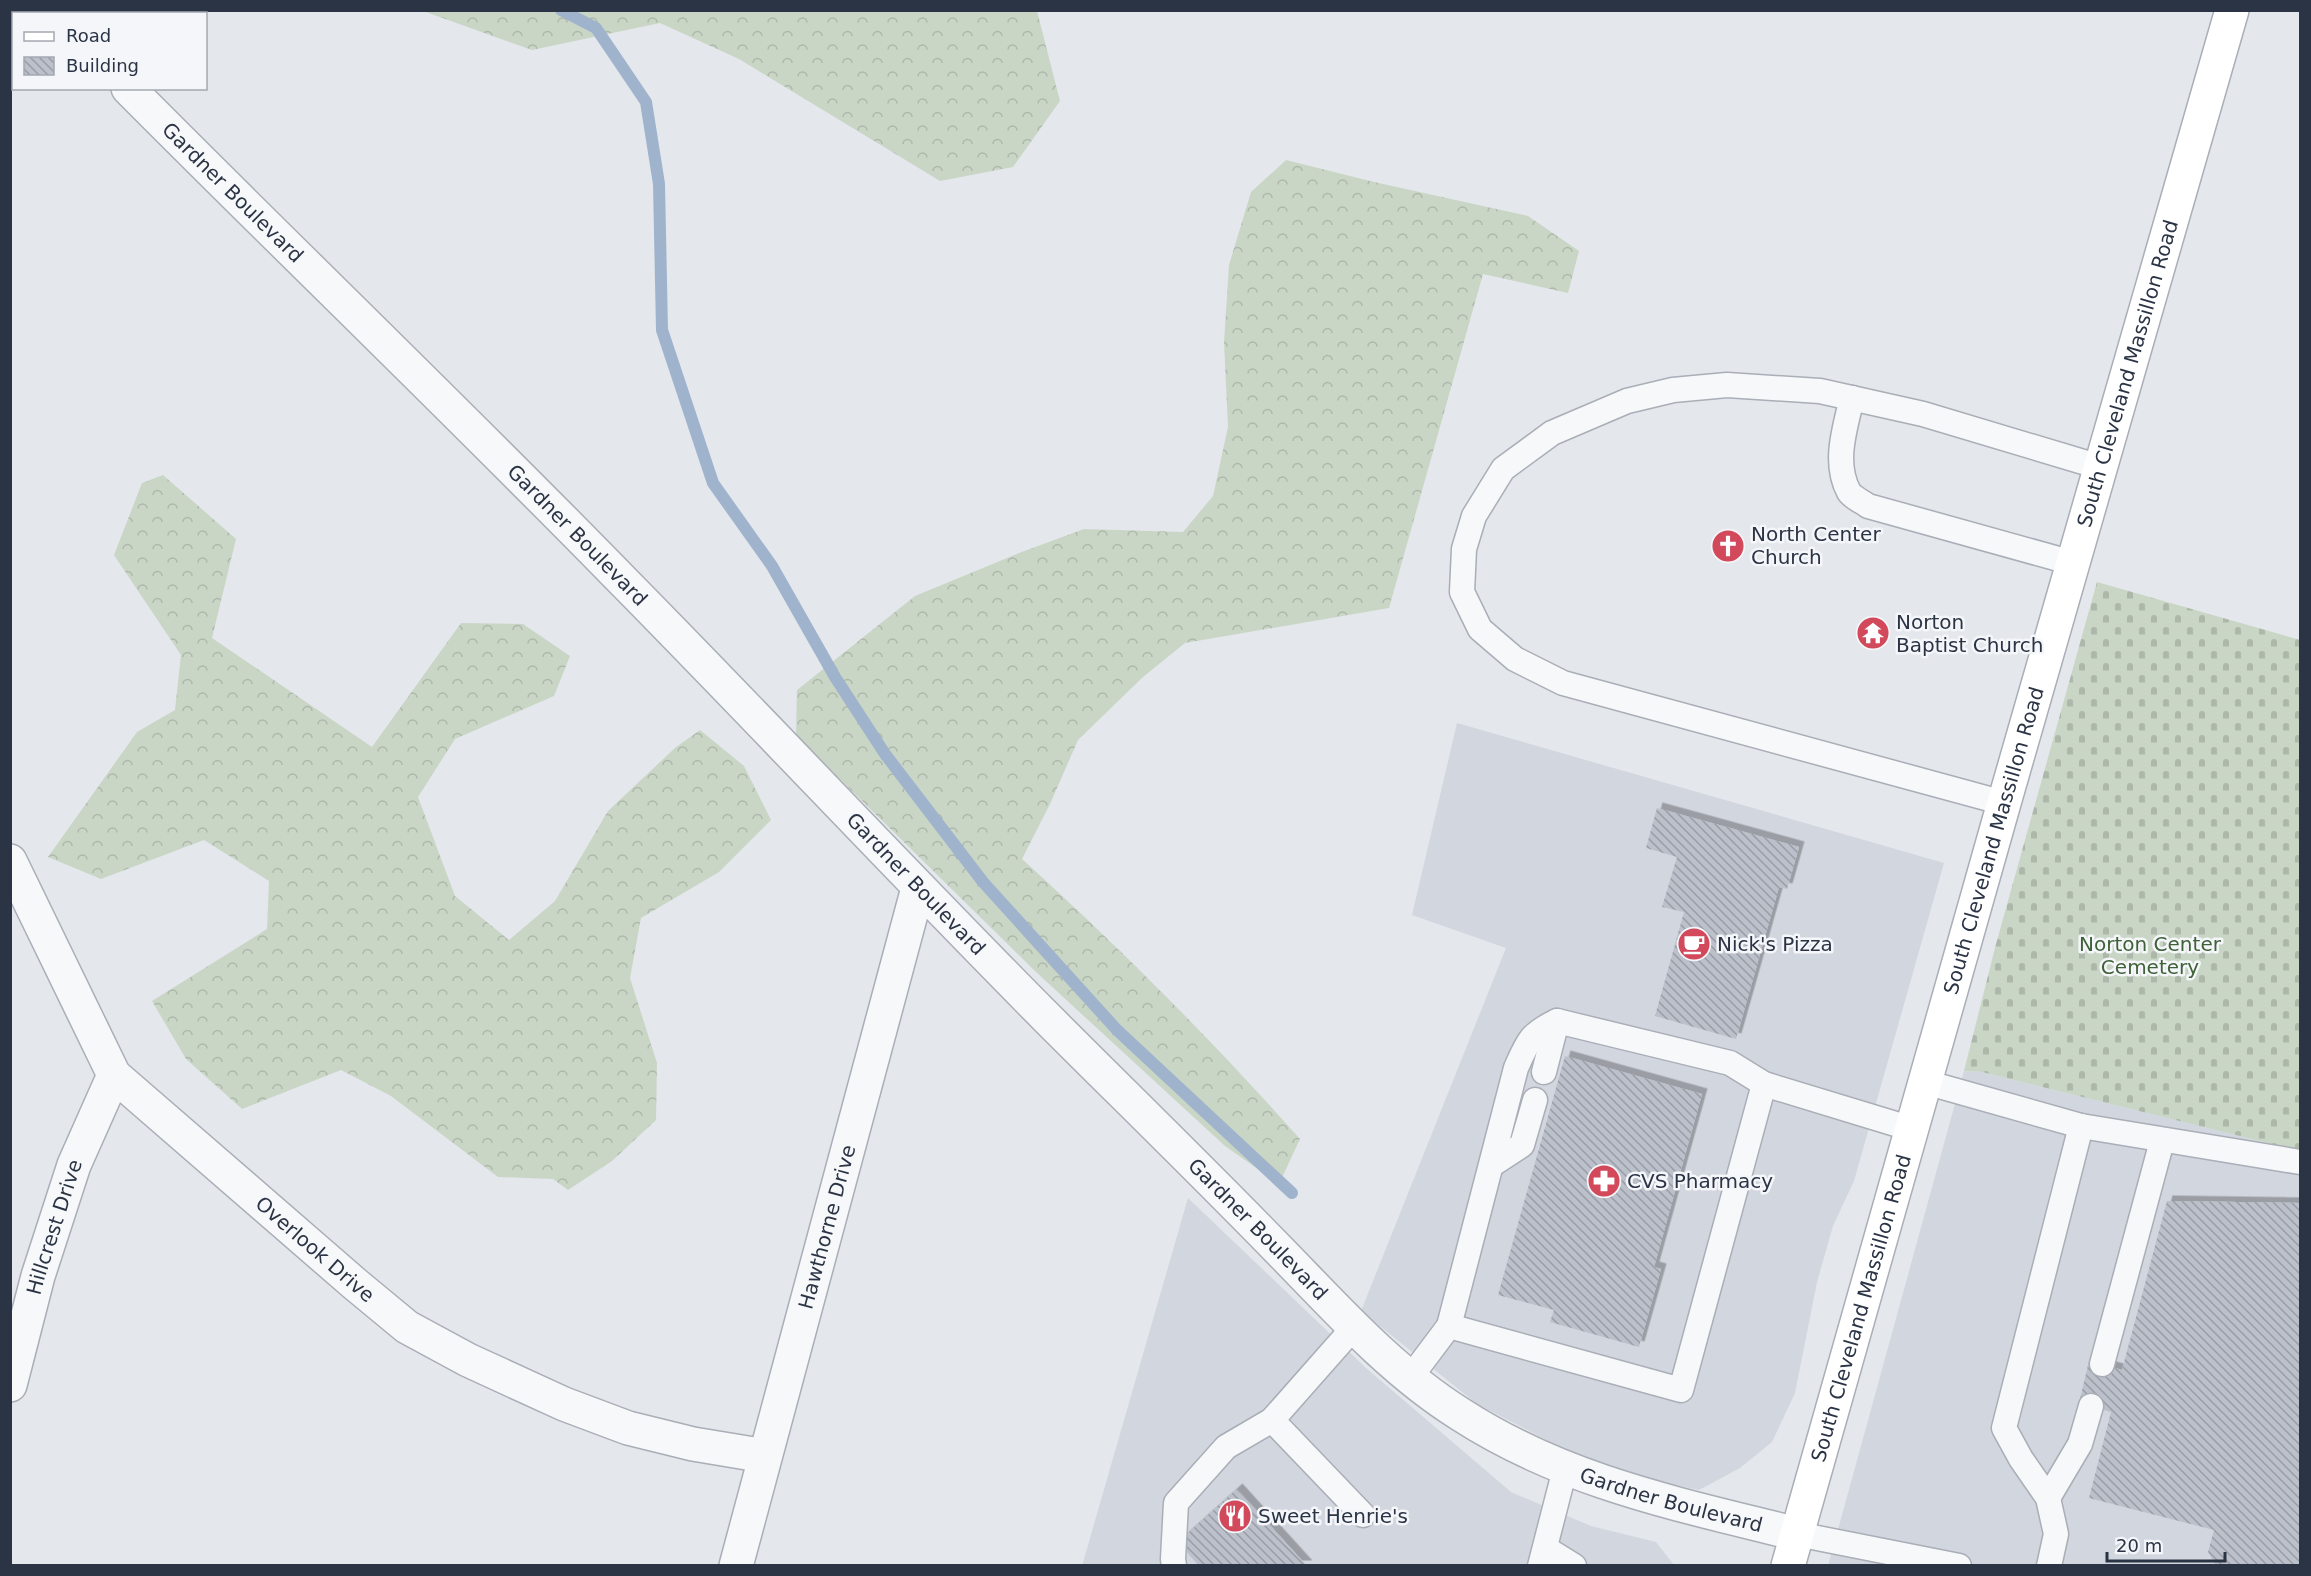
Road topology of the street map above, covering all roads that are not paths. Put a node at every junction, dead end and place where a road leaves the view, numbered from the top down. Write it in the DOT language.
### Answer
graph roads {
  1 [pos="2232,10"];
  2 [pos="130,90"];
  3 [pos="1852,398"];
  4 [pos="2100,467"];
  5 [pos="2073,562"];
  6 [pos="2004,803"];
  7 [pos="10,861"];
  8 [pos="918,888"];
  9 [pos="1557,1022"];
  10 [pos="1544,1072"];
  11 [pos="114,1075"];
  12 [pos="1925,1082"];
  13 [pos="1764,1084"];
  14 [pos="1535,1100"];
  15 [pos="2081,1126"];
  16 [pos="1912,1129"];
  17 [pos="2163,1141"];
  18 [pos="2301,1162"];
  19 [pos="1493,1164"];
  20 [pos="1355,1326"];
  21 [pos="1449,1326"];
  22 [pos="2102,1364"];
  23 [pos="1410,1378"];
  24 [pos="10,1385"];
  25 [pos="2091,1406"];
  26 [pos="1272,1420"];
  27 [pos="765,1456"];
  28 [pos="1565,1469"];
  29 [pos="2048,1498"];
  30 [pos="1363,1515"];
  31 [pos="1797,1534"];
  32 [pos="1542,1557"];
  33 [pos="736,1566"];
  34 [pos="1174,1566"];
  35 [pos="1574,1566"];
  36 [pos="1788,1566"];
  37 [pos="1959,1566"];
  38 [pos="2049,1566"];
  1 -- 4 [label="main road, South Cleveland Massillon Road"];
  2 -- 8 [label="street, Gardner Boulevard"];
  3 -- 4 [label="lane"];
  3 -- 5 [label="lane"];
  3 -- 6 [label="lane"];
  4 -- 5 [label="main road, South Cleveland Massillon Road"];
  5 -- 6 [label="main road, South Cleveland Massillon Road"];
  6 -- 12 [label="main road, South Cleveland Massillon Road"];
  7 -- 11 [label="street, Overlook Drive"];
  8 -- 20 [label="street, Gardner Boulevard"];
  8 -- 27 [label="street, Hawthorne Drive"];
  9 -- 10 [label="lane"];
  9 -- 13 [label="lane"];
  9 -- 19 [label="lane"];
  11 -- 24 [label="street, Hillcrest Drive"];
  11 -- 27 [label="street, Overlook Drive"];
  12 -- 15 [label="lane"];
  12 -- 16 [label="main road, South Cleveland Massillon Road"];
  13 -- 16 [label="lane"];
  13 -- 21 [label="lane"];
  14 -- 19 [label="lane"];
  15 -- 17 [label="lane"];
  15 -- 29 [label="lane"];
  16 -- 31 [label="main road, South Cleveland Massillon Road"];
  17 -- 18 [label="lane"];
  17 -- 22 [label="lane"];
  19 -- 21 [label="lane"];
  20 -- 23 [label="street, Gardner Boulevard"];
  20 -- 26 [label="lane"];
  21 -- 23 [label="lane"];
  23 -- 28 [label="street, Gardner Boulevard"];
  25 -- 29 [label="lane"];
  26 -- 30 [label="lane"];
  26 -- 34 [label="lane"];
  27 -- 33 [label="street, Hawthorne Drive"];
  28 -- 31 [label="street, Gardner Boulevard"];
  28 -- 32 [label="lane"];
  29 -- 38 [label="lane"];
  31 -- 36 [label="main road, South Cleveland Massillon Road"];
  31 -- 37 [label="lane"];
  32 -- 35 [label="lane"];
}
